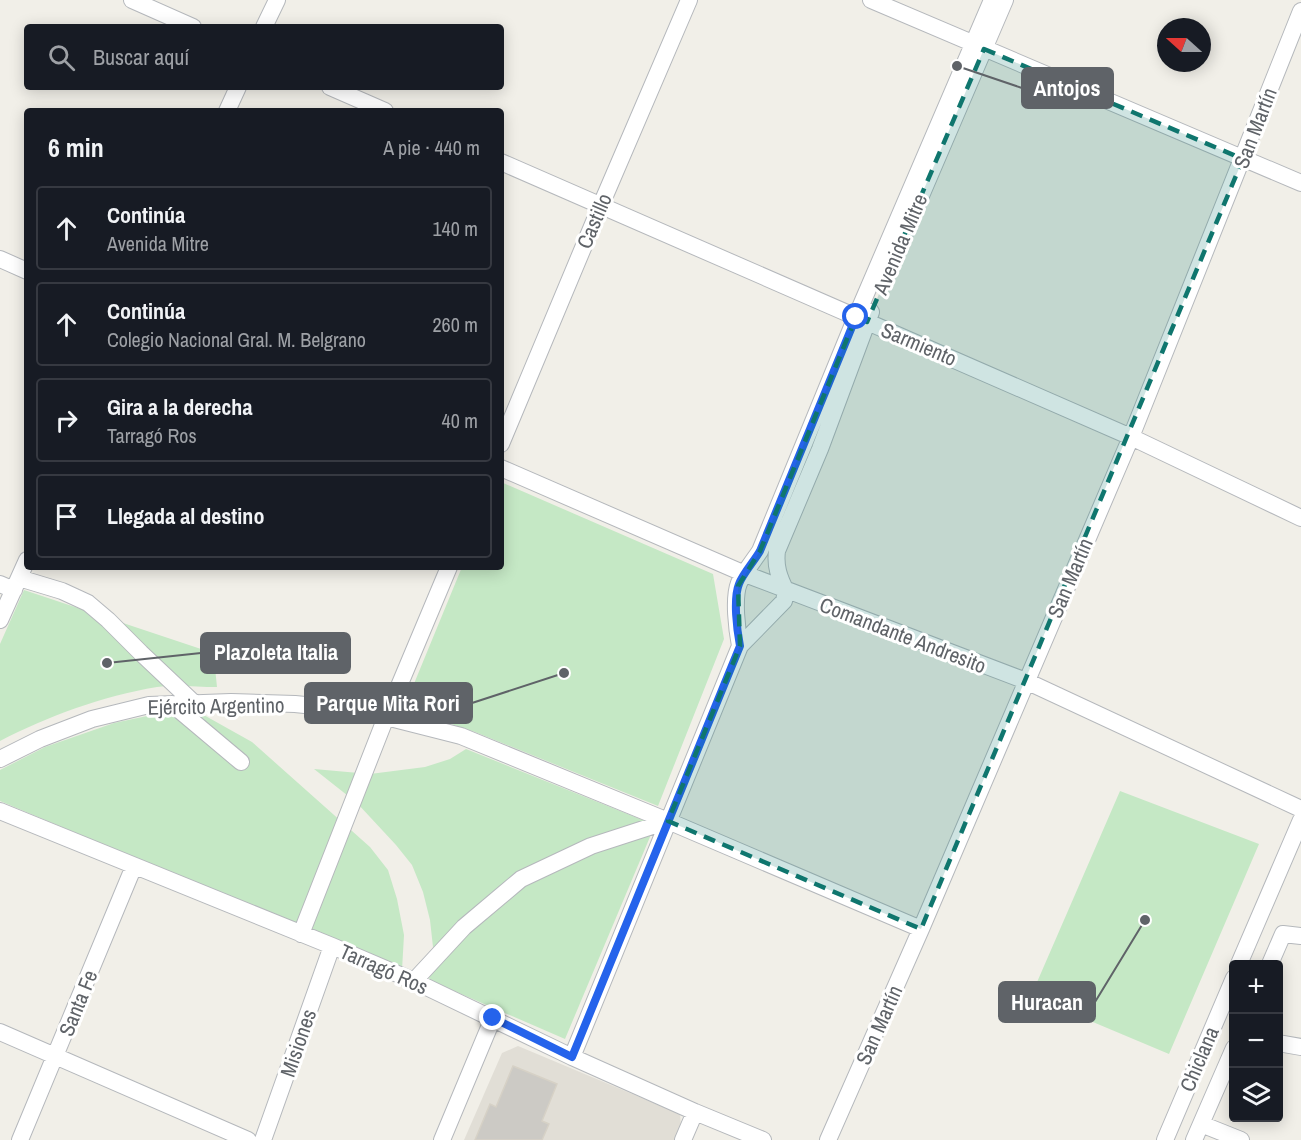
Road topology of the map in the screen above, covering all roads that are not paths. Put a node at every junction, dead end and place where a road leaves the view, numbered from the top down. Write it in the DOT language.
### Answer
graph roads {
  1 [pos="132,0"];
  2 [pos="277,0"];
  3 [pos="689,0"];
  4 [pos="871,0"];
  5 [pos="992,0"];
  6 [pos="1005,0"];
  7 [pos="1301,11"];
  8 [pos="186,24"];
  9 [pos="265,24"];
  10 [pos="1297,31"];
  11 [pos="978,46"];
  12 [pos="237,90"];
  13 [pos="337,90"];
  14 [pos="228,108"];
  15 [pos="378,108"];
  16 [pos="1243,159"];
  17 [pos="504,163"];
  18 [pos="1301,183"];
  19 [pos="601,205"];
  20 [pos="0,260"];
  21 [pos="24,269"];
  22 [pos="861,320"];
  23 [pos="504,437"];
  24 [pos="1131,437"];
  25 [pos="504,469"];
  26 [pos="1301,518"];
  27 [pos="24,564"];
  28 [pos="448,570"];
  29 [pos="745,574"];
  30 [pos="11,584"];
  31 [pos="786,591"];
  32 [pos="0,620"];
  33 [pos="740,646"];
  34 [pos="1026,681"];
  35 [pos="172,704"];
  36 [pos="195,704"];
  37 [pos="386,717"];
  38 [pos="0,759"];
  39 [pos="241,762"];
  40 [pos="1301,809"];
  41 [pos="0,811"];
  42 [pos="1301,820"];
  43 [pos="668,821"];
  44 [pos="134,866"];
  45 [pos="921,929"];
  46 [pos="301,934"];
  47 [pos="1301,936"];
  48 [pos="332,946"];
  49 [pos="1241,960"];
  50 [pos="1271,960"];
  51 [pos="414,981"];
  52 [pos="1229,988"];
  53 [pos="493,1018"];
  54 [pos="0,1032"];
  55 [pos="1283,1044"];
  56 [pos="1301,1047"];
  57 [pos="57,1055"];
  58 [pos="572,1057"];
  59 [pos="1229,1058"];
  60 [pos="695,1112"];
  61 [pos="1201,1124"];
  62 [pos="20,1140"];
  63 [pos="248,1140"];
  64 [pos="263,1140"];
  65 [pos="442,1140"];
  66 [pos="683,1140"];
  67 [pos="763,1140"];
  68 [pos="828,1140"];
  69 [pos="1165,1140"];
  70 [pos="1194,1140"];
  71 [pos="1241,1140"];
  1 -- 8 [label="street"];
  2 -- 9 [label="street"];
  3 -- 19 [label="street, Castillo"];
  4 -- 11 [label="street"];
  5 -- 11 [label="street, Avenida Mitre"];
  6 -- 11 [label="street, Avenida Mitre"];
  7 -- 10 [label="street, San Martín"];
  10 -- 16 [label="street, San Martín"];
  11 -- 16 [label="street"];
  11 -- 22 [label="street, Avenida Mitre"];
  12 -- 14 [label="street"];
  13 -- 15 [label="street"];
  16 -- 18 [label="street"];
  16 -- 24 [label="street, San Martín"];
  17 -- 19 [label="street, Sarmiento"];
  19 -- 22 [label="street, Sarmiento"];
  19 -- 23 [label="street, Castillo"];
  20 -- 21 [label="street"];
  22 -- 24 [label="street, Sarmiento"];
  22 -- 29 [label="street, Avenida Mitre"];
  22 -- 31 [label="street, Avenida Mitre"];
  24 -- 26 [label="street, Sarmiento"];
  24 -- 34 [label="street, San Martín"];
  25 -- 29 [label="street, Comandante Andresito"];
  27 -- 30 [label="street"];
  28 -- 37 [label="street"];
  29 -- 31 [label="street, Comandante Andresito"];
  29 -- 33 [label="street, Avenida Mitre"];
  30 -- 32 [label="street"];
  30 -- 36 [label="street"];
  31 -- 33 [label="street"];
  31 -- 34 [label="street, Comandante Andresito"];
  33 -- 43 [label="street"];
  34 -- 40 [label="street, Comandante Andresito"];
  34 -- 45 [label="street, San Martín"];
  35 -- 36 [label="street, Ejército Argentino"];
  35 -- 38 [label="street, Ejército Argentino"];
  35 -- 39 [label="street"];
  36 -- 37 [label="street, Ejército Argentino"];
  37 -- 43 [label="street, Ejército Argentino"];
  37 -- 46 [label="street"];
  41 -- 44 [label="street, Tarragó Ros"];
  42 -- 49 [label="street"];
  43 -- 45 [label="street, Ejército Argentino"];
  43 -- 51 [label="street"];
  43 -- 58 [label="street"];
  44 -- 46 [label="street, Tarragó Ros"];
  44 -- 57 [label="street, Santa Fe"];
  45 -- 68 [label="street, San Martín"];
  46 -- 48 [label="street, Tarragó Ros"];
  47 -- 50 [label="street"];
  48 -- 51 [label="street, Tarragó Ros"];
  48 -- 64 [label="street, Misiones"];
  51 -- 53 [label="street, Tarragó Ros"];
  52 -- 69 [label="street, Chiclana"];
  53 -- 58 [label="street, Tarragó Ros"];
  53 -- 65 [label="street"];
  54 -- 57 [label="street"];
  55 -- 56 [label="street"];
  57 -- 62 [label="street, Santa Fe"];
  57 -- 63 [label="street"];
  58 -- 60 [label="street, Tarragó Ros"];
  59 -- 61 [label="street"];
  60 -- 66 [label="street"];
  60 -- 67 [label="street, Tarragó Ros"];
  61 -- 70 [label="street"];
  61 -- 71 [label="street"];
}
